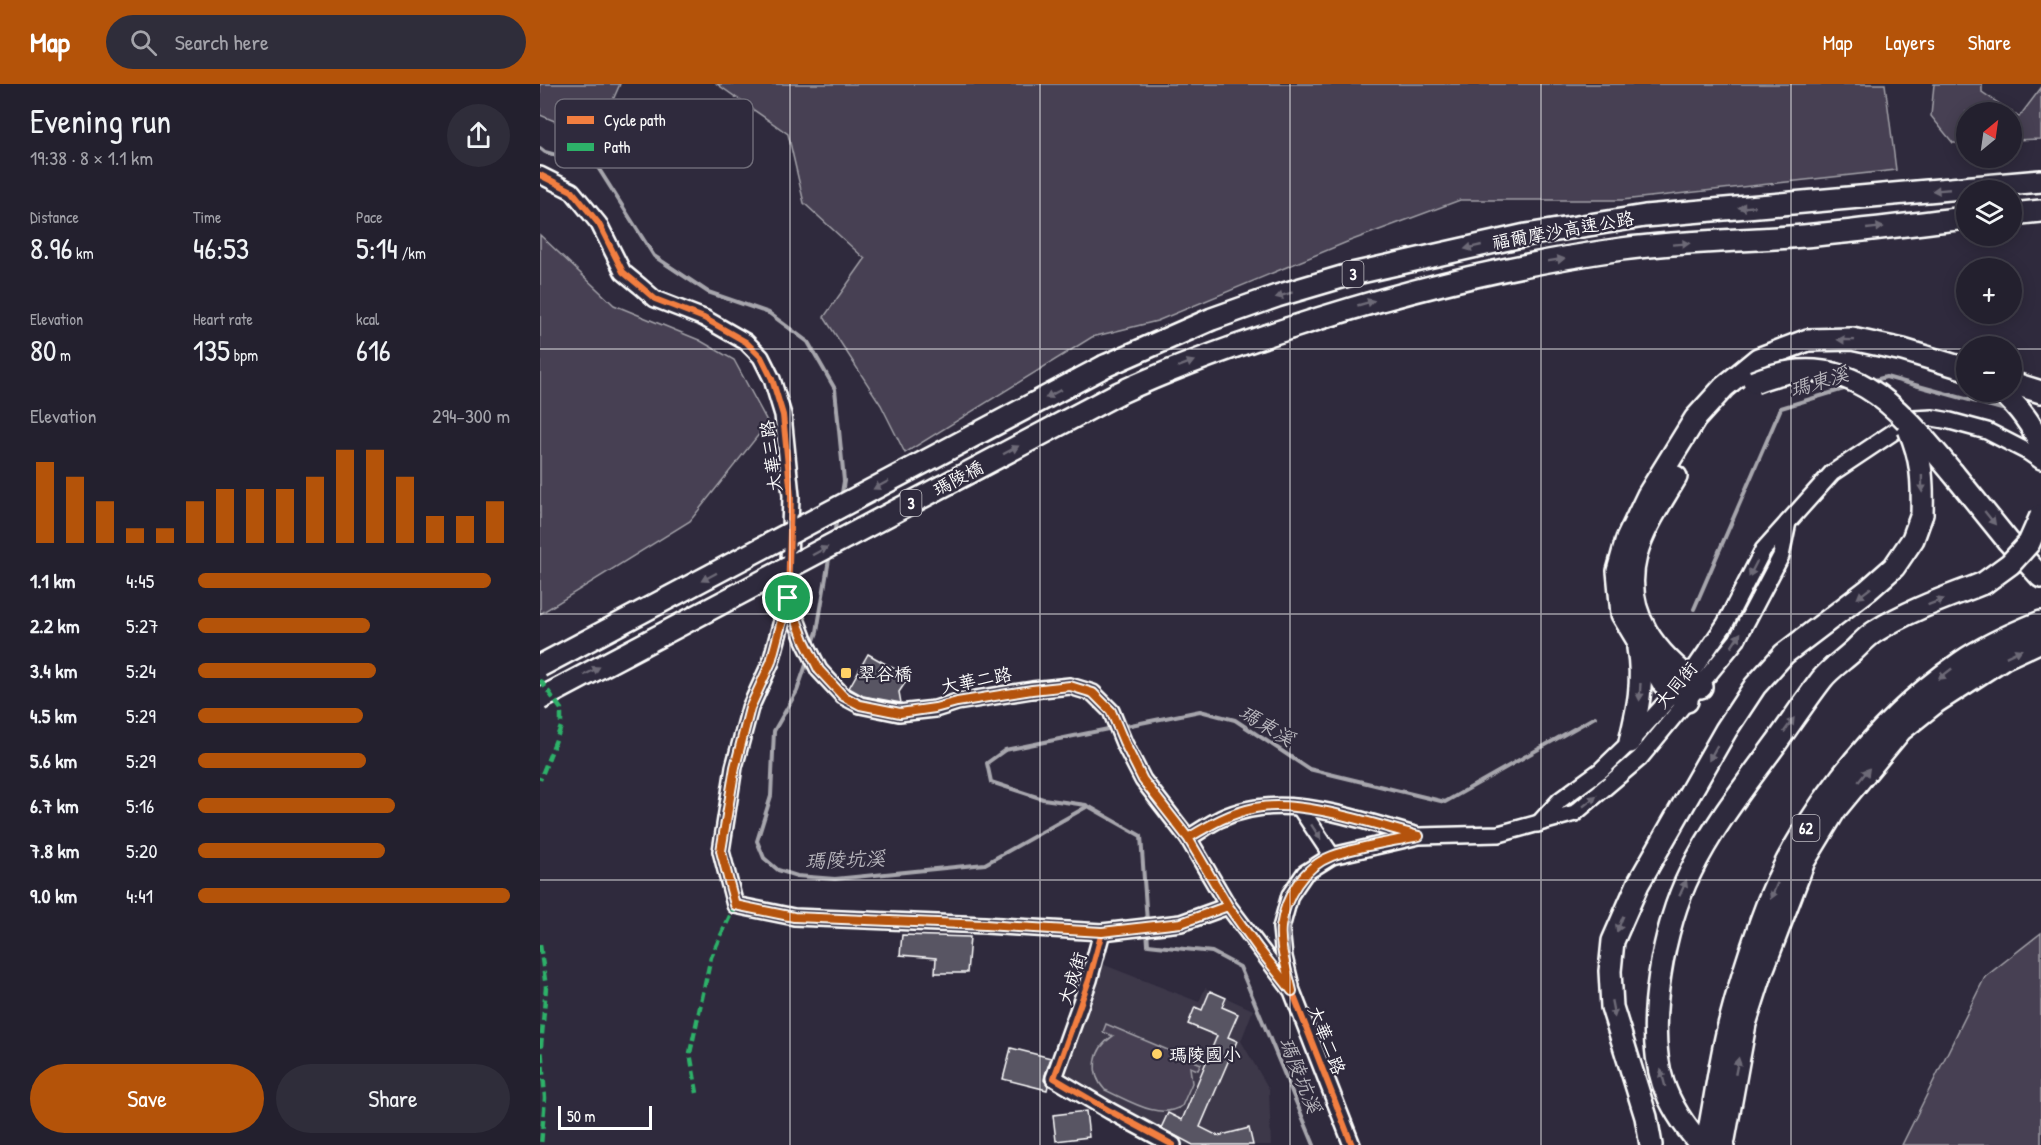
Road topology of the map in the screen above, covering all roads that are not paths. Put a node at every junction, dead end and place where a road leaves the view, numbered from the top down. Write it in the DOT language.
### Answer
graph roads {
  1 [pos="540,175"];
  2 [pos="2041,181"];
  3 [pos="2041,211"];
  4 [pos="2022,213"];
  5 [pos="1956,219"];
  6 [pos="1290,328"];
  7 [pos="1911,352"];
  8 [pos="1105,366"];
  9 [pos="1956,366"];
  10 [pos="1956,371"];
  11 [pos="2022,386"];
  12 [pos="2041,392"];
  13 [pos="2013,402"];
  14 [pos="1903,415"];
  15 [pos="2041,446"];
  16 [pos="2041,461"];
  17 [pos="2041,516"];
  18 [pos="2041,577"];
  19 [pos="788,598"];
  20 [pos="2038,630"];
  21 [pos="1637,642"];
  22 [pos="540,666"];
  23 [pos="1688,690"];
  24 [pos="540,699"];
  25 [pos="1630,741"];
  26 [pos="1300,808"];
  27 [pos="1538,824"];
  28 [pos="1419,836"];
  29 [pos="1188,838"];
  30 [pos="1332,856"];
  31 [pos="1228,906"];
  32 [pos="1102,932"];
  33 [pos="1292,991"];
  34 [pos="1173,1145"];
  35 [pos="1352,1145"];
  36 [pos="1650,1145"];
  37 [pos="1701,1145"];
  38 [pos="1706,1145"];
  39 [pos="1723,1145"];
  1 -- 19 [label="street, 大華三路"];
  2 -- 8 [label="highway, 福爾摩沙高速公路 / 3, one-way"];
  3 -- 4 [label="highway"];
  6 -- 5 [label="highway, 福爾摩沙高速公路 / 3, one-way"];
  24 -- 6 [label="highway, 瑪陵橋 / 3, one-way, bridge"];
  7 -- 9 [label="highway"];
  7 -- 10 [label="highway"];
  7 -- 21 [label="highway, one-way"];
  8 -- 22 [label="highway, 瑪陵橋 / 3, one-way, bridge"];
  11 -- 12 [label="highway"];
  13 -- 15 [label="highway"];
  14 -- 18 [label="highway, one-way, bridge"];
  14 -- 23 [label="highway, bridge"];
  14 -- 36 [label="highway, one-way, bridge"];
  16 -- 23 [label="street, 大同街"];
  37 -- 17 [label="highway, one-way, bridge"];
  19 -- 29 [label="street, 大華二路"];
  19 -- 32 [label="street, 大成街"];
  20 -- 38 [label="highway, 62, one-way"];
  39 -- 20 [label="highway, 62, one-way"];
  21 -- 23 [label="highway"];
  21 -- 25 [label="highway, one-way"];
  23 -- 25 [label="street, 大同街"];
  27 -- 23 [label="street, 大同街, one-way"];
  25 -- 27 [label="street, 大同街"];
  26 -- 28 [label="street"];
  26 -- 29 [label="street"];
  26 -- 30 [label="street, one-way"];
  27 -- 28 [label="street, 大同街"];
  28 -- 30 [label="street"];
  29 -- 31 [label="street, 大華二路"];
  30 -- 33 [label="street"];
  31 -- 32 [label="street, 大成街"];
  31 -- 33 [label="street, 大華二路"];
  32 -- 34 [label="street, 大成街"];
  33 -- 35 [label="street, 大華二路"];
}
